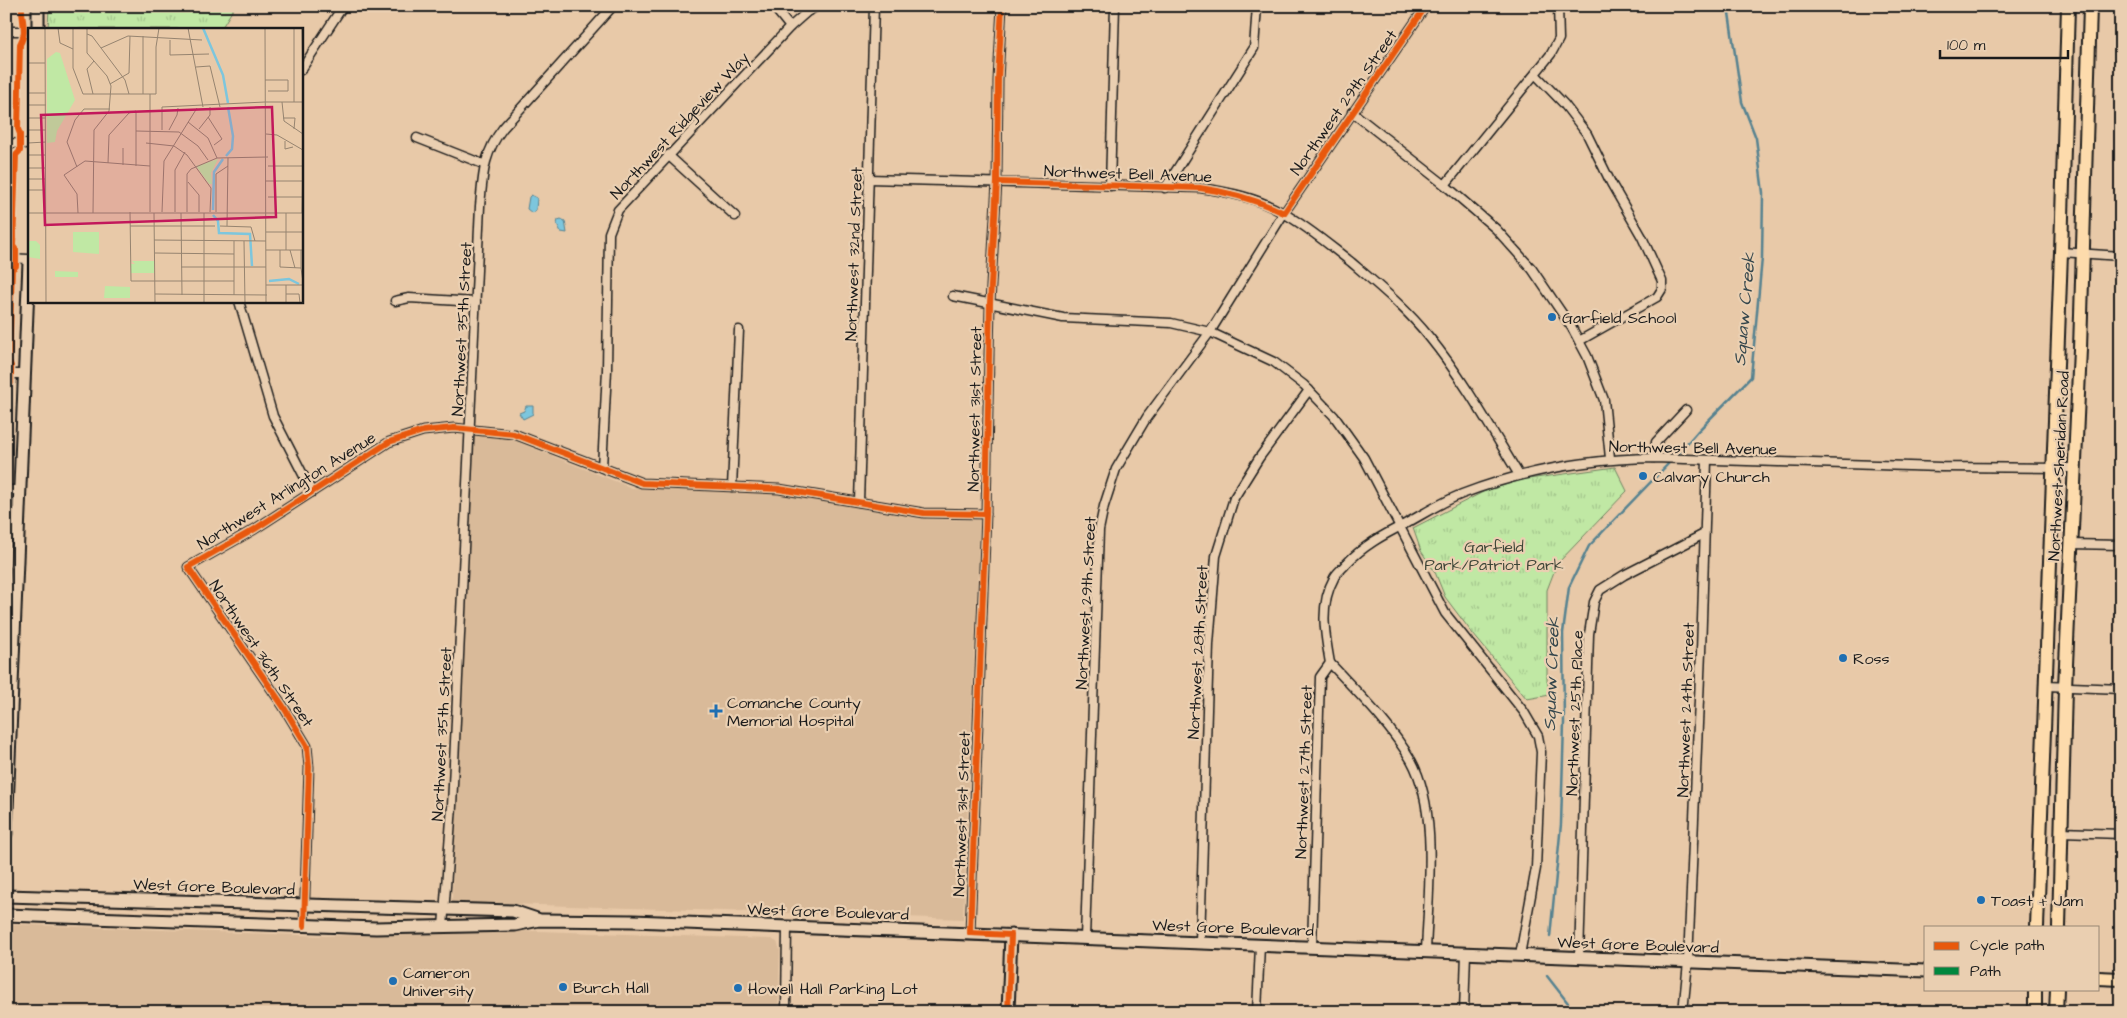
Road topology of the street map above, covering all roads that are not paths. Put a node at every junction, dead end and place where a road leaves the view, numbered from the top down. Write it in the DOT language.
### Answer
graph roads {
  1 [pos="38,6"];
  2 [pos="343,6"];
  3 [pos="613,6"];
  4 [pos="773,6"];
  5 [pos="818,6"];
  6 [pos="874,6"];
  7 [pos="1002,6"];
  8 [pos="1114,6"];
  9 [pos="1257,6"];
  10 [pos="1426,6"];
  11 [pos="1558,6"];
  12 [pos="2068,6"];
  13 [pos="2090,6"];
  14 [pos="790,27"];
  15 [pos="38,28"];
  16 [pos="6,31"];
  17 [pos="28,31"];
  18 [pos="302,68"];
  19 [pos="1536,75"];
  20 [pos="1352,112"];
  21 [pos="417,138"];
  22 [pos="6,143"];
  23 [pos="28,144"];
  24 [pos="668,156"];
  25 [pos="484,164"];
  26 [pos="869,179"];
  27 [pos="997,182"];
  28 [pos="1445,185"];
  29 [pos="1110,186"];
  30 [pos="1165,188"];
  31 [pos="1284,213"];
  32 [pos="736,216"];
  33 [pos="2061,252"];
  34 [pos="2082,253"];
  35 [pos="2121,256"];
  36 [pos="6,258"];
  37 [pos="28,260"];
  38 [pos="28,288"];
  39 [pos="953,296"];
  40 [pos="395,301"];
  41 [pos="239,302"];
  42 [pos="476,302"];
  43 [pos="990,303"];
  44 [pos="739,330"];
  45 [pos="1210,332"];
  46 [pos="1578,341"];
  47 [pos="6,374"];
  48 [pos="25,374"];
  49 [pos="1309,390"];
  50 [pos="1686,410"];
  51 [pos="470,430"];
  52 [pos="1610,458"];
  53 [pos="1658,458"];
  54 [pos="1707,460"];
  55 [pos="602,468"];
  56 [pos="2053,468"];
  57 [pos="2074,468"];
  58 [pos="1519,475"];
  59 [pos="732,487"];
  60 [pos="6,490"];
  61 [pos="21,490"];
  62 [pos="312,492"];
  63 [pos="859,502"];
  64 [pos="986,514"];
  65 [pos="1398,527"];
  66 [pos="1704,534"];
  67 [pos="2070,544"];
  68 [pos="2121,545"];
  69 [pos="188,567"];
  70 [pos="11,598"];
  71 [pos="1330,664"];
  72 [pos="2046,686"];
  73 [pos="2065,687"];
  74 [pos="2121,689"];
  75 [pos="9,697"];
  76 [pos="2061,832"];
  77 [pos="6,834"];
  78 [pos="2121,834"];
  79 [pos="6,896"];
  80 [pos="305,905"];
  81 [pos="444,910"];
  82 [pos="6,916"];
  83 [pos="539,920"];
  84 [pos="304,926"];
  85 [pos="787,926"];
  86 [pos="2037,926"];
  87 [pos="2058,926"];
  88 [pos="443,927"];
  89 [pos="970,933"];
  90 [pos="1011,935"];
  91 [pos="1085,938"];
  92 [pos="1200,942"];
  93 [pos="1260,945"];
  94 [pos="1312,947"];
  95 [pos="1426,951"];
  96 [pos="1466,953"];
  97 [pos="1520,955"];
  98 [pos="1579,958"];
  99 [pos="1688,962"];
  100 [pos="1924,971"];
  101 [pos="2100,978"];
  102 [pos="2121,979"];
  103 [pos="2035,990"];
  104 [pos="2057,990"];
  105 [pos="786,1012"];
  106 [pos="1008,1012"];
  107 [pos="1257,1012"];
  108 [pos="1464,1012"];
  109 [pos="1683,1012"];
  110 [pos="2035,1012"];
  111 [pos="2056,1012"];
  1 -- 15 [label="main road"];
  2 -- 18 [label="street"];
  3 -- 25 [label="street, Northwest 35th Street"];
  4 -- 14 [label="street"];
  5 -- 14 [label="street, Northwest Ridgeview Way"];
  6 -- 26 [label="street, Northwest 32nd Street"];
  7 -- 27 [label="street, Northwest 31st Street"];
  8 -- 29 [label="street"];
  9 -- 30 [label="street"];
  10 -- 20 [label="street, Northwest 29th Street"];
  11 -- 19 [label="street"];
  12 -- 33 [label="main road, Northwest Sheridan Road"];
  13 -- 34 [label="main road, Northwest Sheridan Road"];
  14 -- 24 [label="street, Northwest Ridgeview Way"];
  16 -- 17 [label="street"];
  19 -- 28 [label="street"];
  19 -- 46 [label="street"];
  20 -- 28 [label="street"];
  20 -- 31 [label="street, Northwest 29th Street"];
  21 -- 25 [label="street"];
  22 -- 23 [label="street"];
  24 -- 32 [label="street"];
  24 -- 55 [label="street, Northwest Ridgeview Way"];
  25 -- 42 [label="street, Northwest 35th Street"];
  26 -- 27 [label="street, Northwest Bell Avenue"];
  26 -- 63 [label="street, Northwest 32nd Street"];
  27 -- 29 [label="street, Northwest Bell Avenue"];
  27 -- 43 [label="street, Northwest 31st Street"];
  28 -- 46 [label="street"];
  29 -- 30 [label="street, Northwest Bell Avenue"];
  30 -- 31 [label="street, Northwest Bell Avenue"];
  31 -- 45 [label="street, Northwest 29th Street"];
  31 -- 58 [label="street, Northwest Bell Avenue"];
  33 -- 34 [label="street"];
  33 -- 56 [label="main road, Northwest Sheridan Road"];
  34 -- 35 [label="street"];
  34 -- 57 [label="main road, Northwest Sheridan Road"];
  36 -- 37 [label="street"];
  38 -- 48 [label="main road"];
  39 -- 43 [label="street"];
  40 -- 42 [label="street"];
  41 -- 62 [label="street"];
  42 -- 51 [label="street, Northwest 35th Street"];
  43 -- 45 [label="street"];
  43 -- 64 [label="street, Northwest 31st Street"];
  44 -- 59 [label="street"];
  45 -- 49 [label="street"];
  45 -- 91 [label="street, Northwest 29th Street"];
  46 -- 52 [label="street"];
  47 -- 48 [label="street"];
  48 -- 61 [label="main road"];
  49 -- 65 [label="street"];
  49 -- 92 [label="street, Northwest 28th Street"];
  50 -- 53 [label="street"];
  51 -- 55 [label="street, Northwest Arlington Avenue"];
  51 -- 62 [label="street, Northwest Arlington Avenue"];
  51 -- 81 [label="street, Northwest 35th Street"];
  52 -- 53 [label="street, Northwest Bell Avenue"];
  52 -- 58 [label="street, Northwest Bell Avenue"];
  53 -- 54 [label="street, Northwest Bell Avenue"];
  54 -- 56 [label="street, Northwest Bell Avenue"];
  54 -- 66 [label="street, Northwest 24th Street"];
  55 -- 59 [label="street, Northwest Arlington Avenue"];
  56 -- 57 [label="street, Northwest Bell Avenue"];
  56 -- 72 [label="main road, Northwest Sheridan Road"];
  57 -- 67 [label="main road, Northwest Sheridan Road"];
  58 -- 65 [label="street"];
  59 -- 63 [label="street, Northwest Arlington Avenue"];
  60 -- 61 [label="street"];
  61 -- 70 [label="main road"];
  62 -- 69 [label="street, Northwest Arlington Avenue"];
  63 -- 64 [label="street, Northwest Arlington Avenue"];
  64 -- 89 [label="street, Northwest 31st Street"];
  65 -- 71 [label="street"];
  65 -- 97 [label="street"];
  66 -- 98 [label="street, Northwest 25th Place"];
  66 -- 99 [label="street, Northwest 24th Street"];
  67 -- 68 [label="street"];
  67 -- 73 [label="main road, Northwest Sheridan Road"];
  69 -- 80 [label="street, Northwest 36th Street"];
  70 -- 75 [label="main road"];
  71 -- 94 [label="street, Northwest 27th Street"];
  71 -- 95 [label="street"];
  72 -- 73 [label="street"];
  72 -- 86 [label="main road, Northwest Sheridan Road"];
  73 -- 74 [label="street"];
  73 -- 76 [label="main road, Northwest Sheridan Road"];
  75 -- 77 [label="main road"];
  76 -- 78 [label="street"];
  76 -- 87 [label="main road, Northwest Sheridan Road"];
  79 -- 80 [label="main road, West Gore Boulevard"];
  80 -- 81 [label="main road, West Gore Boulevard"];
  80 -- 84 [label="street, Northwest 36th Street"];
  81 -- 83 [label="main road, West Gore Boulevard"];
  81 -- 88 [label="street, Northwest 35th Street"];
  82 -- 84 [label="main road, West Gore Boulevard"];
  83 -- 85 [label="main road, West Gore Boulevard"];
  83 -- 88 [label="main road, West Gore Boulevard"];
  84 -- 88 [label="main road, West Gore Boulevard"];
  85 -- 89 [label="main road, West Gore Boulevard"];
  85 -- 105 [label="street"];
  89 -- 90 [label="main road, West Gore Boulevard"];
  90 -- 91 [label="main road, West Gore Boulevard"];
  90 -- 106 [label="main road"];
  91 -- 92 [label="main road, West Gore Boulevard"];
  92 -- 93 [label="main road, West Gore Boulevard"];
  93 -- 94 [label="main road, West Gore Boulevard"];
  93 -- 107 [label="street"];
  94 -- 95 [label="main road, West Gore Boulevard"];
  95 -- 96 [label="main road, West Gore Boulevard"];
  96 -- 97 [label="main road, West Gore Boulevard"];
  96 -- 108 [label="street"];
  97 -- 98 [label="main road, West Gore Boulevard"];
  98 -- 99 [label="main road, West Gore Boulevard"];
  99 -- 100 [label="main road, West Gore Boulevard"];
  99 -- 109 [label="street, Northwest 24th Street"];
  101 -- 102 [label="main road"];
  103 -- 110 [label="main road"];
  104 -- 111 [label="main road"];
}
